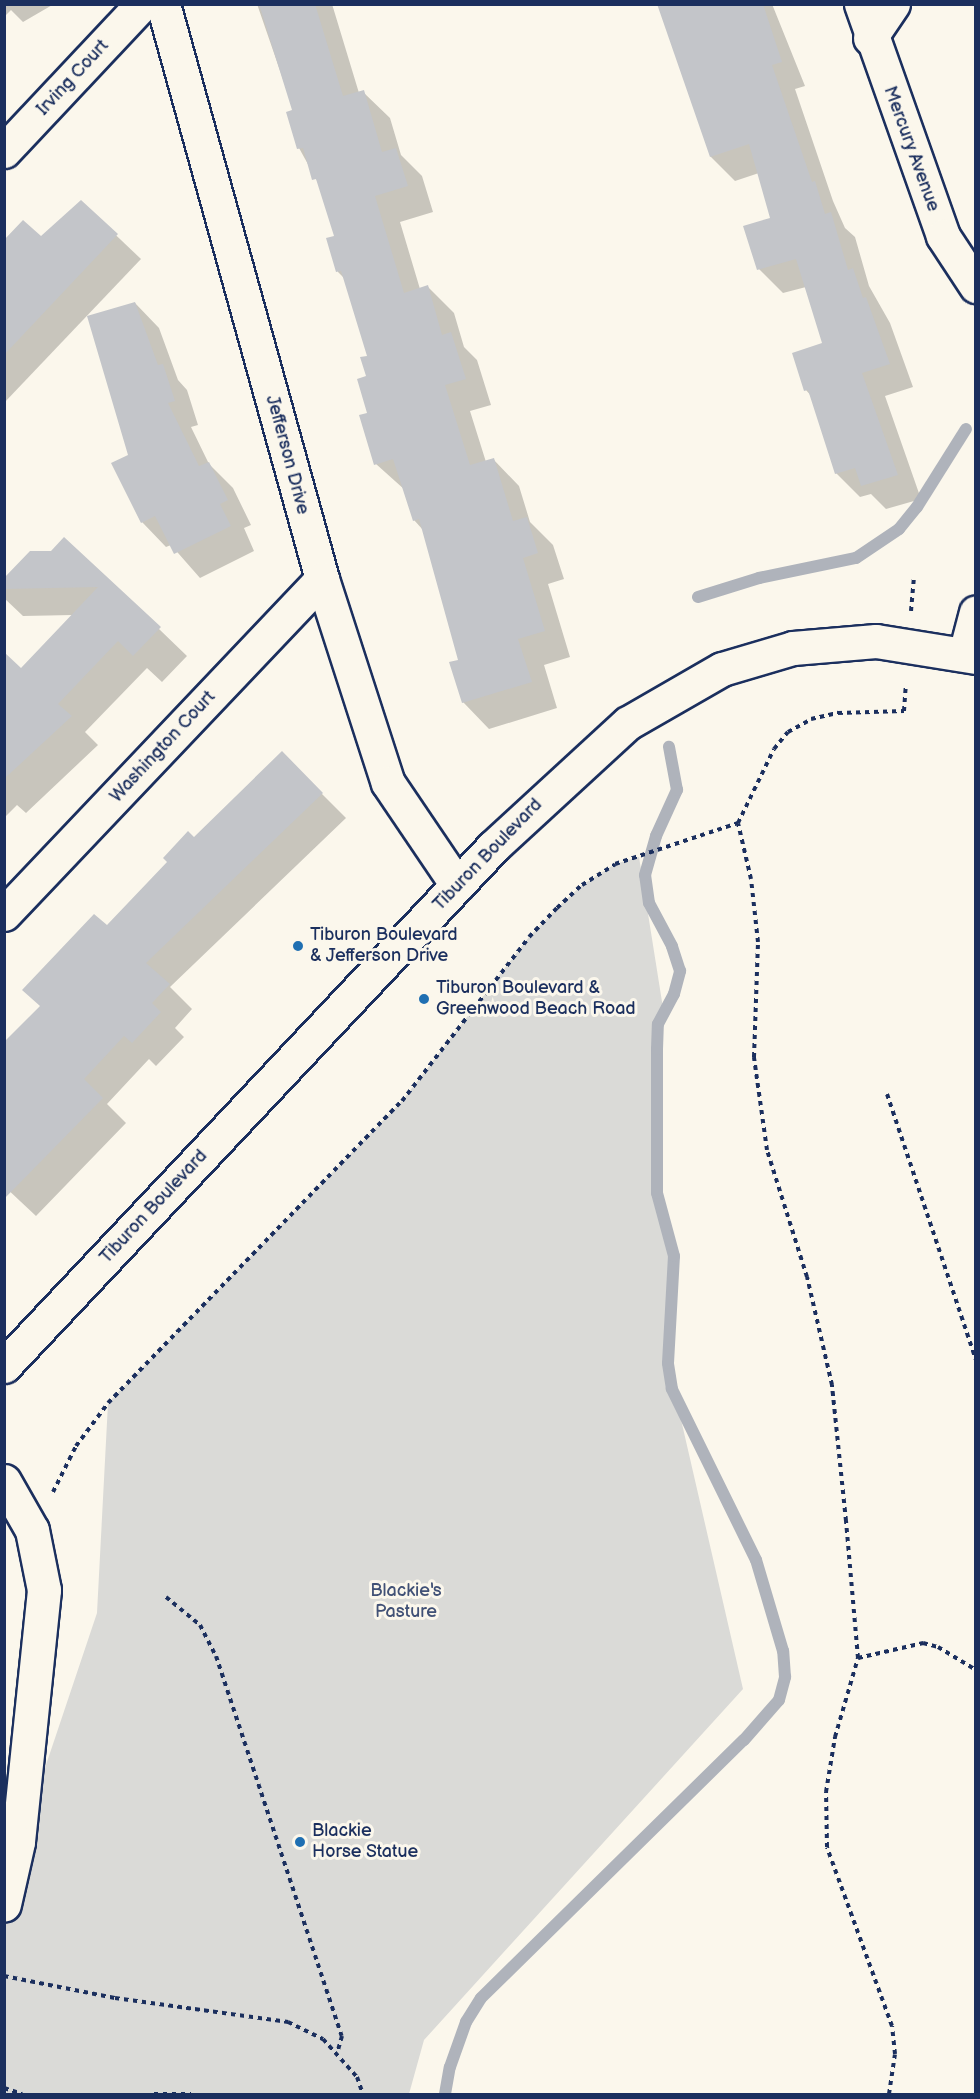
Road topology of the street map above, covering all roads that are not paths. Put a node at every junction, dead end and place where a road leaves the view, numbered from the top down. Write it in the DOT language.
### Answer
graph roads {
  1 [pos="142,4"];
  2 [pos="163,4"];
  3 [pos="861,4"];
  4 [pos="893,4"];
  5 [pos="870,38"];
  6 [pos="4,151"];
  7 [pos="975,286"];
  8 [pos="322,579"];
  9 [pos="975,612"];
  10 [pos="970,656"];
  11 [pos="457,885"];
  12 [pos="4,914"];
  13 [pos="4,1366"];
  14 [pos="4,1481"];
  15 [pos="4,1904"];
  1 -- 6 [label="street, Irving Court"];
  2 -- 8 [label="street, Jefferson Drive"];
  3 -- 5 [label="street, Mercury Avenue"];
  4 -- 5 [label="street"];
  5 -- 7 [label="street, Mercury Avenue"];
  8 -- 11 [label="street, Jefferson Drive"];
  8 -- 12 [label="street, Washington Court"];
  9 -- 10 [label="street"];
  10 -- 11 [label="street, Tiburon Boulevard"];
  11 -- 13 [label="street, Tiburon Boulevard"];
  14 -- 15 [label="street"];
}
